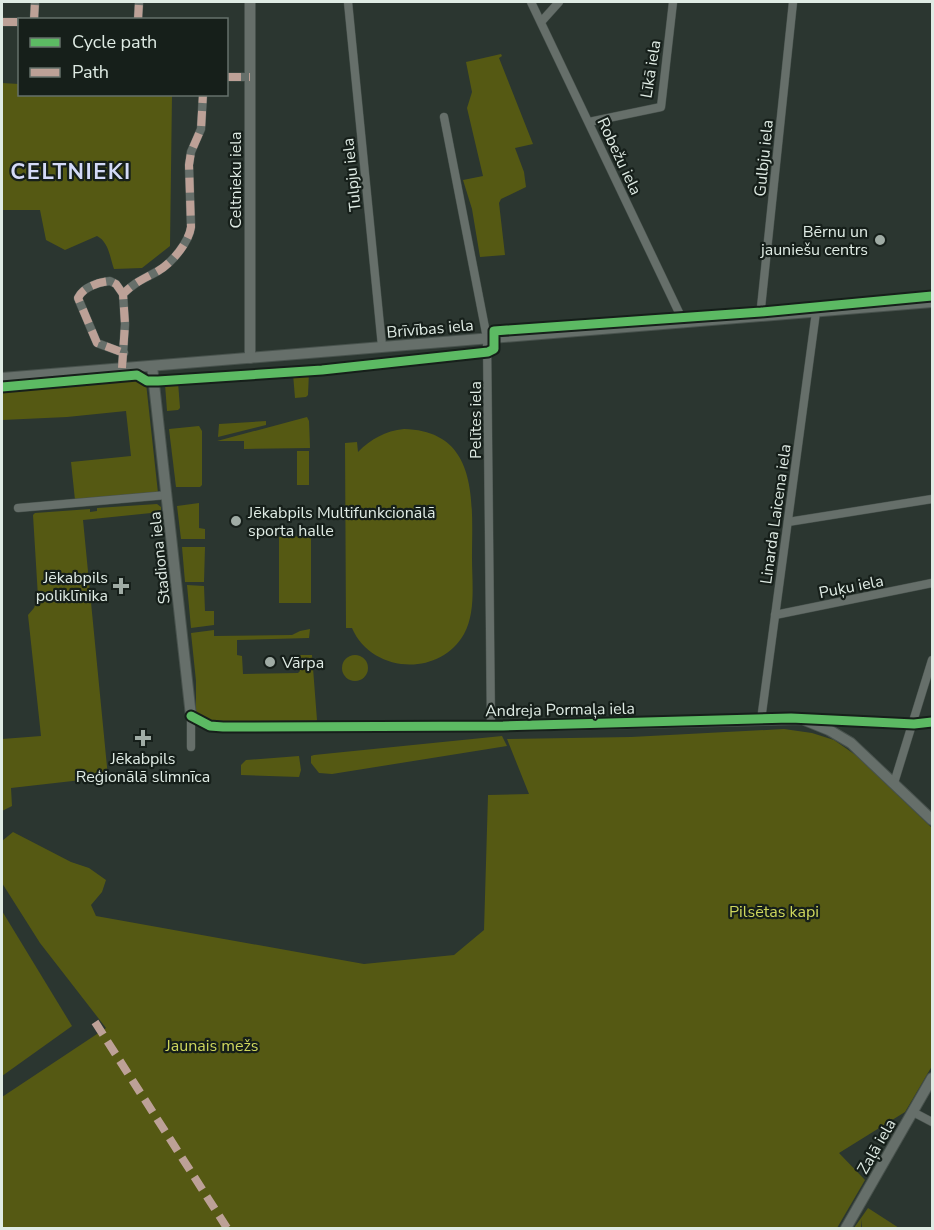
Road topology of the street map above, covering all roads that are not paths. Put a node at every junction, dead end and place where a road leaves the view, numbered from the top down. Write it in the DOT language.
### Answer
graph roads {
  1 [pos="34,2"];
  2 [pos="139,2"];
  3 [pos="249,2"];
  4 [pos="348,2"];
  5 [pos="531,2"];
  6 [pos="560,2"];
  7 [pos="673,2"];
  8 [pos="793,2"];
  9 [pos="34,18"];
  10 [pos="138,18"];
  11 [pos="2,22"];
  12 [pos="18,22"];
  13 [pos="541,22"];
  14 [pos="228,77"];
  15 [pos="250,77"];
  16 [pos="203,96"];
  17 [pos="444,117"];
  18 [pos="589,122"];
  19 [pos="123,294"];
  20 [pos="933,302"];
  21 [pos="816,312"];
  22 [pos="760,317"];
  23 [pos="684,323"];
  24 [pos="487,338"];
  25 [pos="382,346"];
  26 [pos="124,353"];
  27 [pos="250,358"];
  28 [pos="152,366"];
  29 [pos="123,368"];
  30 [pos="2,378"];
  31 [pos="167,495"];
  32 [pos="933,499"];
  33 [pos="18,508"];
  34 [pos="788,522"];
  35 [pos="933,583"];
  36 [pos="775,615"];
  37 [pos="933,660"];
  38 [pos="191,716"];
  39 [pos="802,719"];
  40 [pos="761,720"];
  41 [pos="933,722"];
  42 [pos="914,724"];
  43 [pos="490,726"];
  44 [pos="191,747"];
  45 [pos="894,783"];
  46 [pos="933,820"];
  47 [pos="933,1078"];
  48 [pos="913,1112"];
  49 [pos="933,1122"];
  50 [pos="846,1228"];
  1 -- 9 [label="street"];
  2 -- 10 [label="street"];
  3 -- 15 [label="street, Celtnieku iela"];
  4 -- 25 [label="street, Tulpju iela"];
  5 -- 13 [label="street, Robežu iela"];
  6 -- 13 [label="street"];
  7 -- 18 [label="street, Līkā iela"];
  8 -- 22 [label="street, Gulbju iela"];
  11 -- 12 [label="street"];
  13 -- 18 [label="street, Robežu iela"];
  14 -- 15 [label="street"];
  15 -- 27 [label="street, Celtnieku iela"];
  16 -- 19 [label="street"];
  17 -- 24 [label="street, Pelītes iela"];
  18 -- 23 [label="street, Robežu iela"];
  19 -- 26 [label="street"];
  19 -- 26 [label="street"];
  20 -- 21 [label="street, Brīvības iela"];
  21 -- 22 [label="street, Brīvības iela"];
  21 -- 34 [label="street, Linarda Laicena iela"];
  22 -- 23 [label="street, Brīvības iela"];
  23 -- 24 [label="street, Brīvības iela"];
  24 -- 25 [label="street, Brīvības iela"];
  24 -- 43 [label="street, Pelītes iela"];
  25 -- 27 [label="street, Brīvības iela"];
  26 -- 29 [label="street"];
  27 -- 28 [label="street, Brīvības iela"];
  28 -- 29 [label="street, Brīvības iela"];
  28 -- 31 [label="street, Stadiona iela"];
  29 -- 30 [label="street, Brīvības iela"];
  31 -- 33 [label="street"];
  31 -- 38 [label="street, Stadiona iela"];
  32 -- 34 [label="street"];
  34 -- 36 [label="street, Linarda Laicena iela"];
  35 -- 36 [label="street, Puķu iela"];
  36 -- 40 [label="street, Linarda Laicena iela"];
  37 -- 42 [label="street"];
  38 -- 43 [label="street, Andreja Pormaļa iela"];
  38 -- 44 [label="street, Stadiona iela"];
  39 -- 40 [label="street, Andreja Pormaļa iela"];
  39 -- 42 [label="street, Andreja Pormaļa iela"];
  39 -- 45 [label="street"];
  40 -- 43 [label="street, Andreja Pormaļa iela"];
  41 -- 42 [label="street, Andreja Pormaļa iela"];
  42 -- 45 [label="street"];
  45 -- 46 [label="street"];
  47 -- 48 [label="street, Zaļā iela"];
  48 -- 49 [label="street"];
  48 -- 50 [label="street, Zaļā iela"];
}
